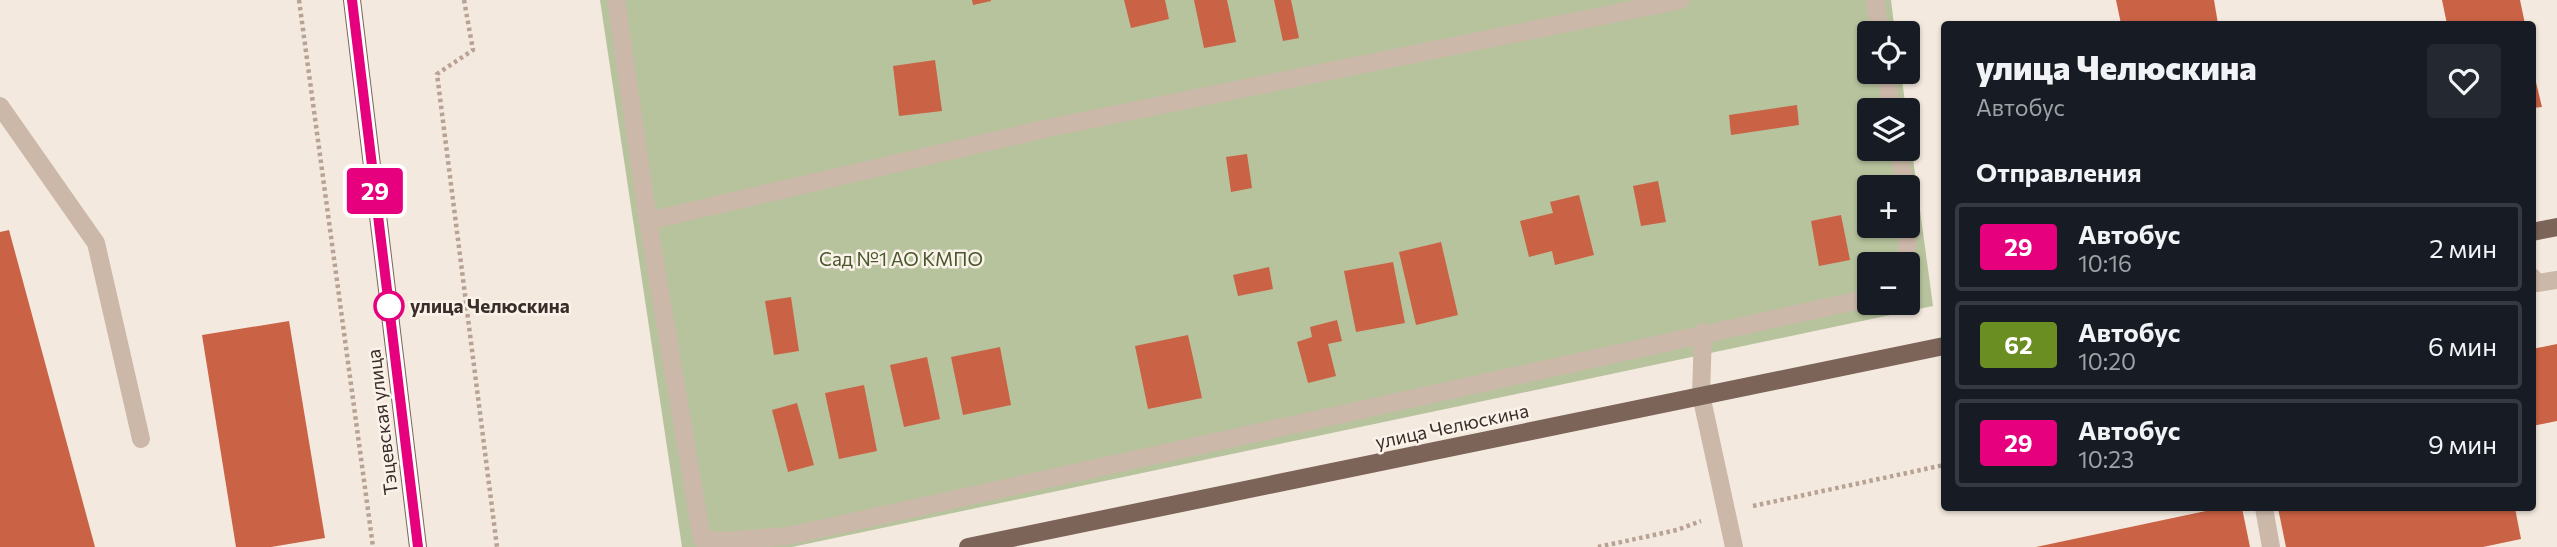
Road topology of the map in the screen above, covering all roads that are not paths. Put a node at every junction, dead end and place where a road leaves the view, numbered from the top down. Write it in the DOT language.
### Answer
graph roads {
  1 [pos="352,0"];
  2 [pos="616,0"];
  3 [pos="1681,0"];
  4 [pos="1875,0"];
  5 [pos="1878,21"];
  6 [pos="0,106"];
  7 [pos="648,221"];
  8 [pos="2557,227"];
  9 [pos="2536,231"];
  10 [pos="2557,280"];
  11 [pos="2536,283"];
  12 [pos="1857,300"];
  13 [pos="1703,332"];
  14 [pos="1941,347"];
  15 [pos="1701,396"];
  16 [pos="141,439"];
  17 [pos="2264,511"];
  18 [pos="418,547"];
  19 [pos="968,547"];
  20 [pos="1734,547"];
  21 [pos="2270,547"];
  1 -- 18 [label="main road, Тэцевская улица"];
  2 -- 7 [label="street"];
  3 -- 7 [label="street"];
  4 -- 5 [label="street"];
  6 -- 16 [label="street"];
  7 -- 13 [label="street"];
  8 -- 9 [label="main road"];
  10 -- 11 [label="street"];
  12 -- 13 [label="street"];
  13 -- 15 [label="street"];
  14 -- 15 [label="main road, улица Челюскина"];
  15 -- 19 [label="main road, улица Челюскина"];
  15 -- 20 [label="street"];
  17 -- 21 [label="street"];
}
